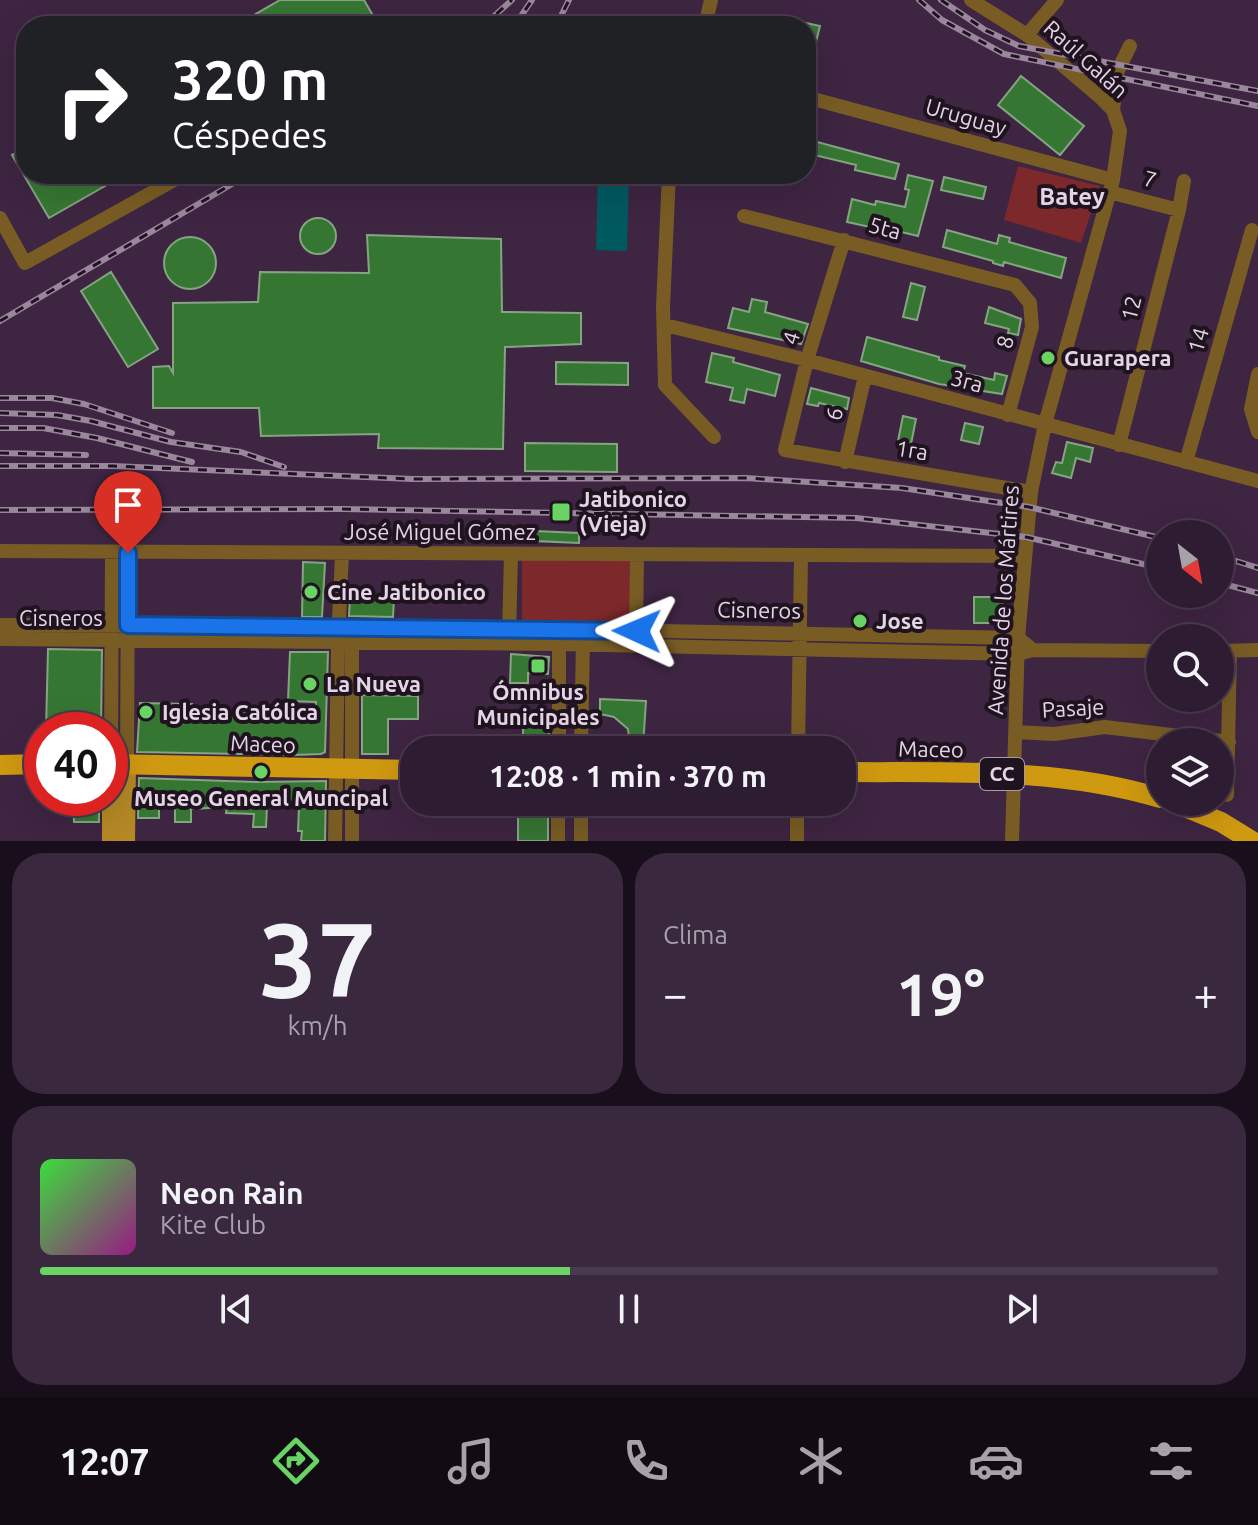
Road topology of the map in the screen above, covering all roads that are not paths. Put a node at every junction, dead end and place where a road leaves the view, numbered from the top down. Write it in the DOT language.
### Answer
graph roads {
  1 [pos="971,0"];
  2 [pos="1057,0"];
  3 [pos="1027,35"];
  4 [pos="1130,46"];
  5 [pos="816,100"];
  6 [pos="1113,110"];
  7 [pos="1184,181"];
  8 [pos="167,184"];
  9 [pos="669,184"];
  10 [pos="1111,186"];
  11 [pos="1179,210"];
  12 [pos="744,216"];
  13 [pos="0,218"];
  14 [pos="1252,230"];
  15 [pos="844,240"];
  16 [pos="1015,285"];
  17 [pos="665,325"];
  18 [pos="807,360"];
  19 [pos="1258,374"];
  20 [pos="865,376"];
  21 [pos="1008,415"];
  22 [pos="1045,424"];
  23 [pos="1258,432"];
  24 [pos="714,437"];
  25 [pos="1119,445"];
  26 [pos="785,450"];
  27 [pos="845,462"];
  28 [pos="1186,462"];
  29 [pos="1257,477"];
  30 [pos="1031,492"];
  31 [pos="0,551"];
  32 [pos="112,553"];
  33 [pos="128,553"];
  34 [pos="342,554"];
  35 [pos="511,555"];
  36 [pos="637,555"];
  37 [pos="801,556"];
  38 [pos="1024,556"];
  39 [pos="0,625"];
  40 [pos="509,628"];
  41 [pos="112,632"];
  42 [pos="128,632"];
  43 [pos="800,632"];
  44 [pos="345,636"];
  45 [pos="559,636"];
  46 [pos="583,637"];
  47 [pos="636,638"];
  48 [pos="0,639"];
  49 [pos="508,644"];
  50 [pos="1023,647"];
  51 [pos="799,649"];
  52 [pos="1258,650"];
  53 [pos="1146,651"];
  54 [pos="1234,651"];
  55 [pos="114,712"];
  56 [pos="121,712"];
  57 [pos="1016,732"];
  58 [pos="1146,732"];
  59 [pos="559,736"];
  60 [pos="581,736"];
  61 [pos="798,736"];
  62 [pos="24,764"];
  63 [pos="128,764"];
  64 [pos="0,765"];
  65 [pos="344,770"];
  66 [pos="400,770"];
  67 [pos="856,772"];
  68 [pos="1014,774"];
  69 [pos="1146,794"];
  70 [pos="113,816"];
  71 [pos="123,816"];
  72 [pos="558,816"];
  73 [pos="581,816"];
  74 [pos="797,816"];
  75 [pos="1207,816"];
  76 [pos="111,841"];
  77 [pos="126,841"];
  78 [pos="335,841"];
  79 [pos="352,841"];
  80 [pos="558,841"];
  81 [pos="581,841"];
  82 [pos="797,841"];
  83 [pos="1012,841"];
  84 [pos="1252,841"];
  1 -- 3 [label="street, Raúl Galán"];
  2 -- 3 [label="street"];
  3 -- 6 [label="street, Raúl Galán"];
  4 -- 6 [label="street"];
  5 -- 10 [label="street, Uruguay"];
  6 -- 10 [label="street, Raúl Galán"];
  7 -- 11 [label="street, 12"];
  8 -- 13 [label="street"];
  9 -- 17 [label="street"];
  10 -- 11 [label="street, 7"];
  10 -- 22 [label="street, Avenida de los Mártires"];
  11 -- 25 [label="street, 12"];
  12 -- 15 [label="street, 5ta"];
  14 -- 28 [label="street, 14"];
  15 -- 16 [label="street, 5ta"];
  15 -- 18 [label="street, 4"];
  16 -- 21 [label="street, 8"];
  17 -- 18 [label="street, 3ra"];
  17 -- 24 [label="street"];
  18 -- 20 [label="street, 3ra"];
  18 -- 26 [label="street, 4"];
  19 -- 23 [label="street"];
  20 -- 21 [label="street, 3ra"];
  20 -- 27 [label="street, 6"];
  21 -- 22 [label="street, 3ra"];
  22 -- 25 [label="street, 3ra"];
  22 -- 30 [label="street, Avenida de los Mártires"];
  25 -- 28 [label="street, 3ra"];
  26 -- 27 [label="street, 1ra"];
  27 -- 30 [label="street, 1ra"];
  28 -- 29 [label="street, 3ra"];
  30 -- 38 [label="street, Avenida de los Mártires"];
  31 -- 32 [label="street, José Miguel Gómez"];
  32 -- 33 [label="street, José Miguel Gómez"];
  32 -- 41 [label="street"];
  33 -- 34 [label="street, José Miguel Gómez"];
  33 -- 42 [label="street"];
  34 -- 35 [label="street, José Miguel Gómez"];
  34 -- 44 [label="street"];
  35 -- 36 [label="street, José Miguel Gómez"];
  35 -- 40 [label="street"];
  36 -- 37 [label="street, José Miguel Gómez"];
  36 -- 47 [label="street"];
  37 -- 38 [label="street, José Miguel Gómez"];
  37 -- 43 [label="street"];
  38 -- 50 [label="street, Avenida de los Mártires"];
  39 -- 41 [label="street, Cisneros"];
  40 -- 44 [label="street, Cisneros"];
  40 -- 45 [label="street, Cisneros"];
  40 -- 49 [label="street"];
  41 -- 42 [label="street, Cisneros"];
  41 -- 48 [label="street, Cisneros"];
  41 -- 55 [label="street"];
  42 -- 44 [label="street, Cisneros"];
  42 -- 56 [label="street"];
  43 -- 47 [label="street, Cisneros"];
  43 -- 50 [label="street, Cisneros"];
  43 -- 51 [label="street"];
  44 -- 49 [label="street, Cisneros"];
  44 -- 65 [label="street"];
  45 -- 46 [label="street, Cisneros"];
  45 -- 49 [label="street, Cisneros"];
  45 -- 59 [label="street"];
  46 -- 47 [label="street, Cisneros"];
  46 -- 60 [label="street"];
  47 -- 51 [label="street, Cisneros"];
  50 -- 51 [label="street, Cisneros"];
  50 -- 53 [label="street, Cisneros"];
  50 -- 57 [label="street, Avenida de los Mártires"];
  51 -- 61 [label="street"];
  52 -- 54 [label="street"];
  57 -- 58 [label="street, Pasaje"];
  57 -- 68 [label="street, Avenida de los Mártires"];
  62 -- 64 [label="highway"];
  63 -- 65 [label="highway, Maceo"];
  65 -- 66 [label="highway, Maceo"];
  65 -- 78 [label="street"];
  65 -- 79 [label="street"];
  67 -- 68 [label="highway, Maceo / CC"];
  68 -- 69 [label="highway, Maceo / CC"];
  68 -- 83 [label="street, Avenida de los Mártires"];
  70 -- 76 [label="main road"];
  71 -- 77 [label="main road"];
  72 -- 80 [label="street"];
  73 -- 81 [label="street"];
  74 -- 82 [label="street"];
  75 -- 84 [label="highway"];
}
